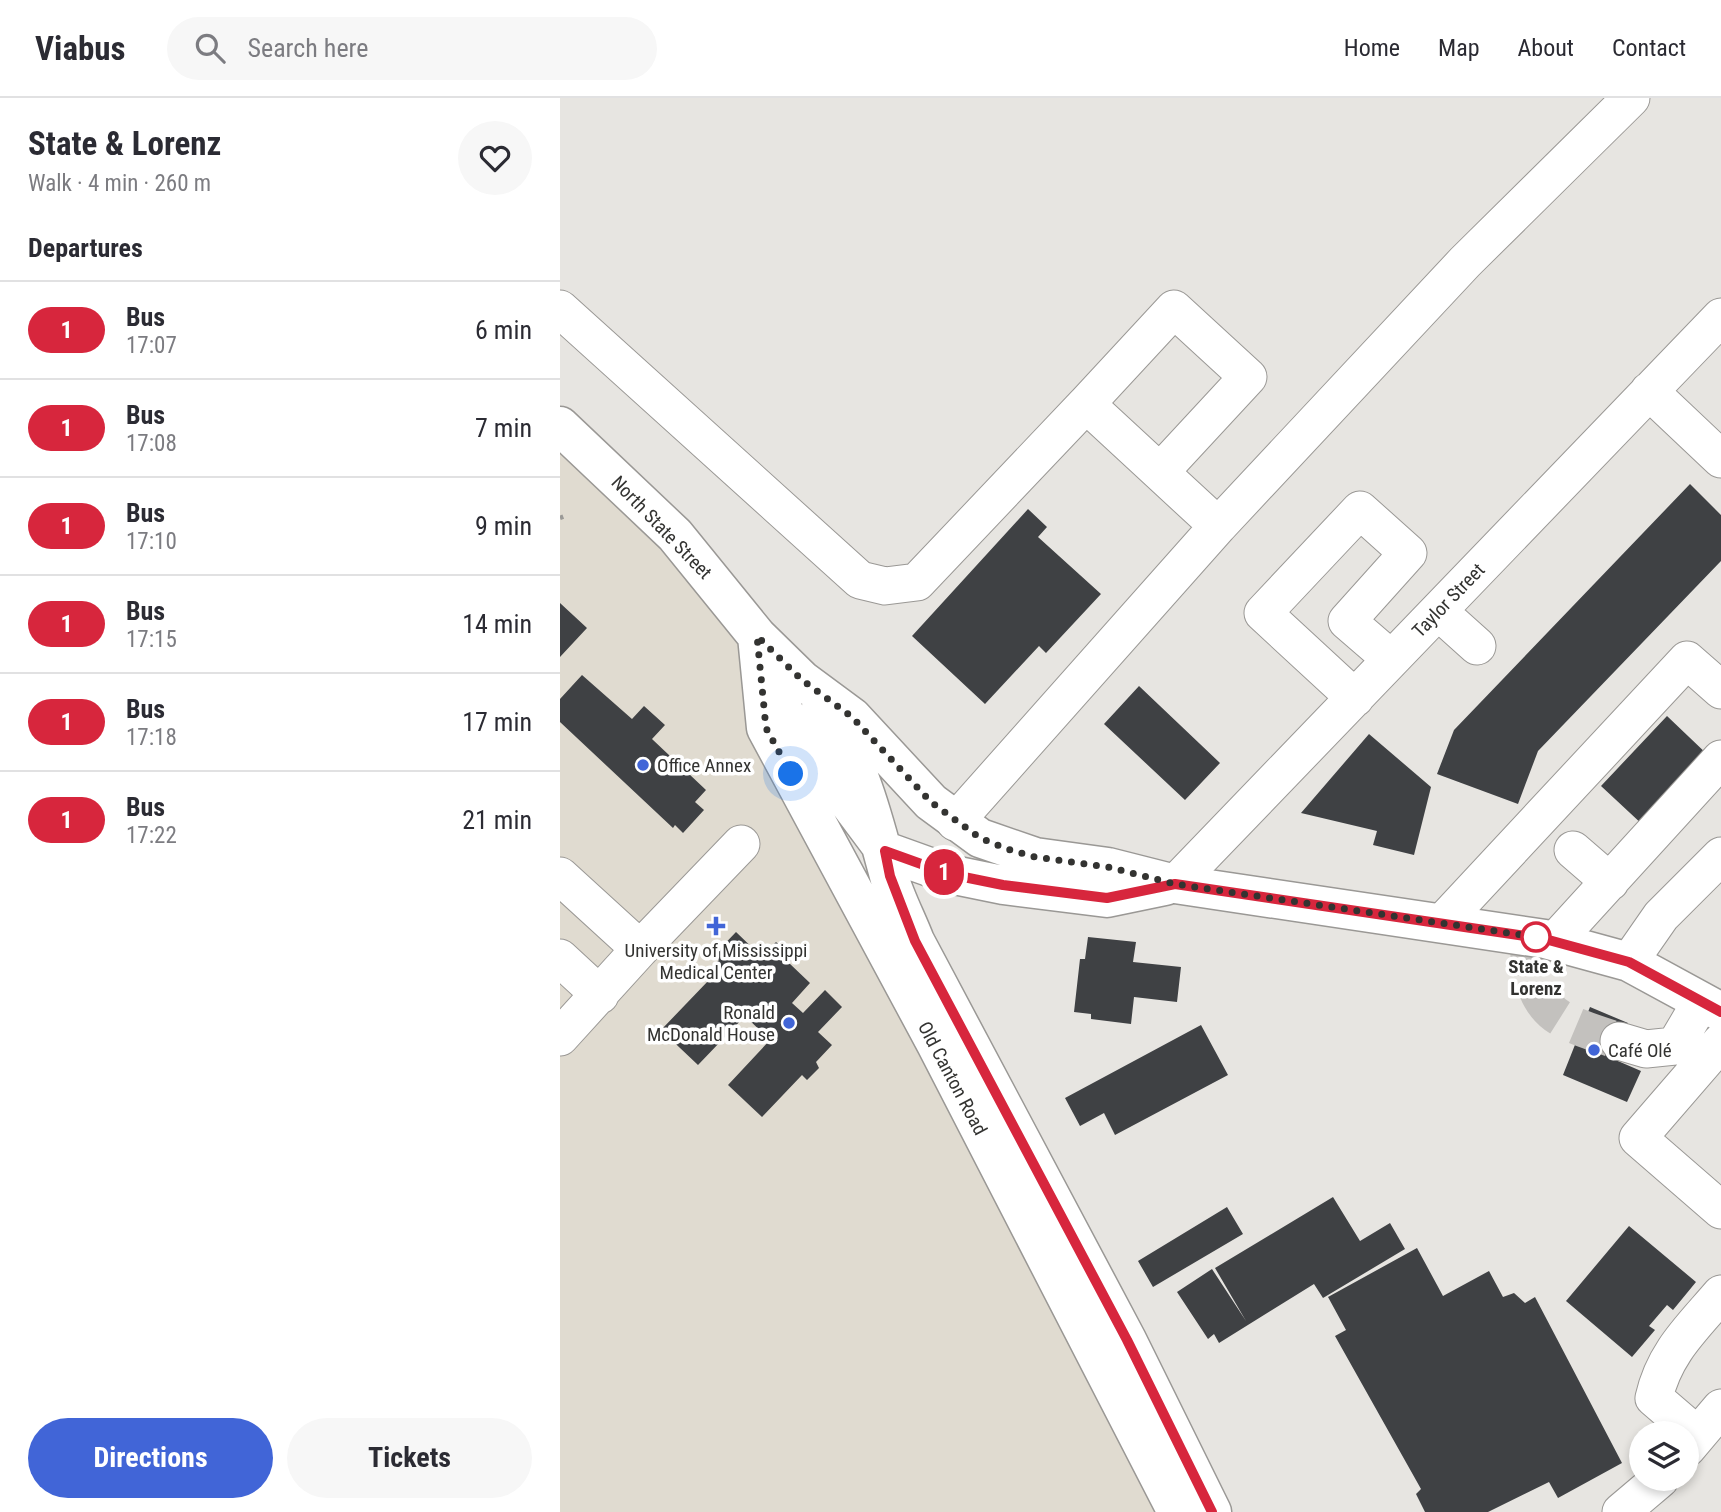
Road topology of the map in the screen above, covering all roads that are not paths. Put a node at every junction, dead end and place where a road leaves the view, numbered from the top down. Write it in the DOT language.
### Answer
graph roads {
  1 [pos="1618,105"];
  2 [pos="560,309"];
  3 [pos="1721,317"];
  4 [pos="1649,391"];
  5 [pos="1086,404"];
  6 [pos="560,426"];
  7 [pos="1721,459"];
  8 [pos="1160,472"];
  9 [pos="1218,526"];
  10 [pos="1438,611"];
  11 [pos="757,636"];
  12 [pos="1477,646"];
  13 [pos="1391,659"];
  14 [pos="802,680"];
  15 [pos="1721,690"];
  16 [pos="1355,698"];
  17 [pos="1721,759"];
  18 [pos="955,822"];
  19 [pos="741,844"];
  20 [pos="1573,850"];
  21 [pos="885,851"];
  22 [pos="1715,874"];
  23 [pos="560,876"];
  24 [pos="1610,882"];
  25 [pos="1175,884"];
  26 [pos="1442,923"];
  27 [pos="1555,941"];
  28 [pos="640,949"];
  29 [pos="560,958"];
  30 [pos="1629,962"];
  31 [pos="600,995"];
  32 [pos="1711,1007"];
  33 [pos="560,1037"];
  34 [pos="1619,1041"];
  35 [pos="1715,1062"];
  36 [pos="1721,1210"];
  37 [pos="1721,1294"];
  38 [pos="1721,1408"];
  39 [pos="1674,1421"];
  40 [pos="1699,1434"];
  41 [pos="1646,1491"];
  42 [pos="1186,1505"];
  43 [pos="1621,1512"];
  1 -- 9 [label="street"];
  2 -- 5 [label="street"];
  3 -- 4 [label="street, Taylor Street"];
  4 -- 7 [label="street"];
  4 -- 10 [label="street, Taylor Street"];
  5 -- 8 [label="street"];
  5 -- 8 [label="street"];
  6 -- 11 [label="main road, North State Street"];
  8 -- 9 [label="street"];
  9 -- 18 [label="street"];
  10 -- 12 [label="street"];
  10 -- 13 [label="street, Taylor Street"];
  11 -- 14 [label="main road, North State Street"];
  11 -- 21 [label="main road, North State Street"];
  11 -- 42 [label="main road, Old Canton Road"];
  13 -- 16 [label="street, Taylor Street"];
  13 -- 16 [label="street"];
  14 -- 18 [label="main road, North State Street"];
  14 -- 21 [label="main road, Old Canton Road"];
  15 -- 26 [label="street"];
  16 -- 25 [label="street, Taylor Street"];
  17 -- 24 [label="street"];
  18 -- 25 [label="main road, North State Street"];
  19 -- 28 [label="street"];
  20 -- 24 [label="street"];
  21 -- 25 [label="main road, North State Street"];
  21 -- 42 [label="main road, Old Canton Road"];
  22 -- 30 [label="street"];
  23 -- 28 [label="street"];
  24 -- 27 [label="street"];
  25 -- 26 [label="main road, North State Street"];
  26 -- 27 [label="main road, North State Street"];
  27 -- 30 [label="main road, North State Street"];
  28 -- 31 [label="street"];
  29 -- 31 [label="street"];
  30 -- 32 [label="main road, North State Street"];
  31 -- 33 [label="street"];
  32 -- 34 [label="street"];
  35 -- 36 [label="street"];
  37 -- 39 [label="street"];
  38 -- 40 [label="street"];
  41 -- 43 [label="street"];
}
